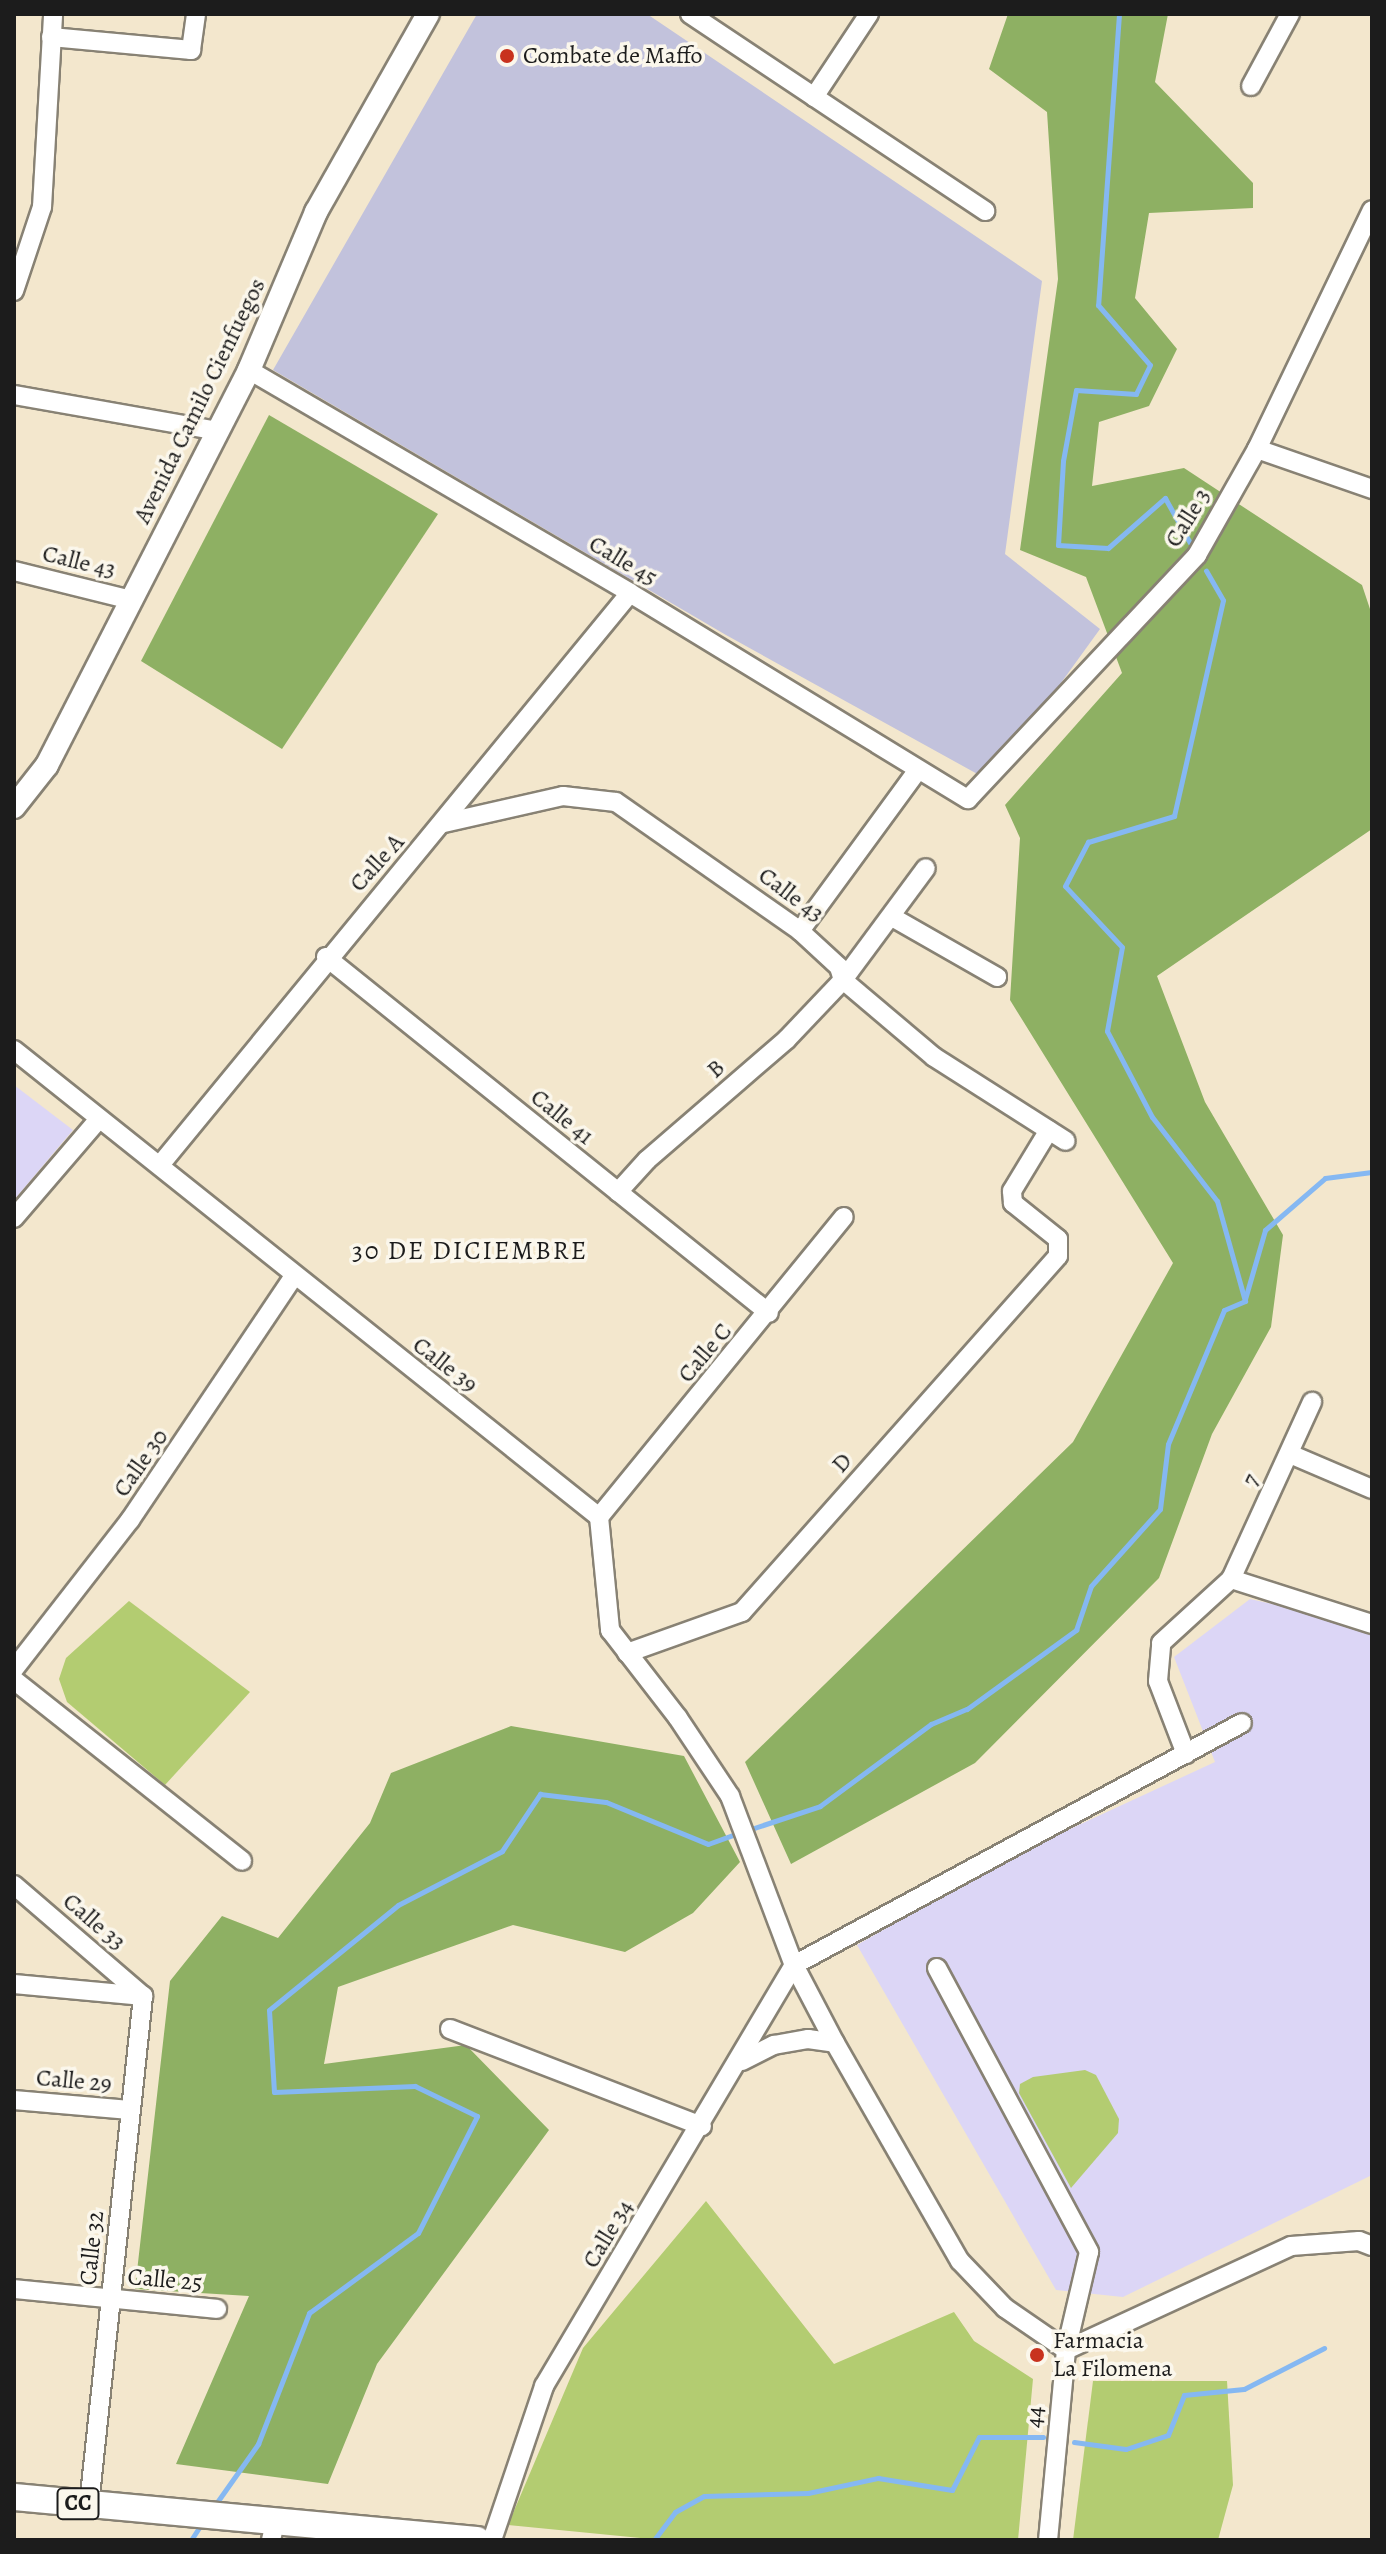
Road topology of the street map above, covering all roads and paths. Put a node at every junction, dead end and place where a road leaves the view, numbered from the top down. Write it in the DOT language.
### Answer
graph roads {
  1 [pos="53,14"];
  2 [pos="196,14"];
  3 [pos="428,14"];
  4 [pos="869,14"];
  5 [pos="1290,14"];
  6 [pos="700,16"];
  7 [pos="51,37"];
  8 [pos="1251,86"];
  9 [pos="814,97"];
  10 [pos="1372,210"];
  11 [pos="985,211"];
  12 [pos="14,291"];
  13 [pos="249,370"];
  14 [pos="14,395"];
  15 [pos="218,431"];
  16 [pos="1257,449"];
  17 [pos="1372,489"];
  18 [pos="14,571"];
  19 [pos="630,593"];
  20 [pos="131,600"];
  21 [pos="918,770"];
  22 [pos="968,799"];
  23 [pos="14,807"];
  24 [pos="444,823"];
  25 [pos="926,868"];
  26 [pos="892,917"];
  27 [pos="800,931"];
  28 [pos="326,957"];
  29 [pos="997,977"];
  30 [pos="843,980"];
  31 [pos="14,1050"];
  32 [pos="99,1119"];
  33 [pos="1049,1130"];
  34 [pos="1066,1141"];
  35 [pos="160,1165"];
  36 [pos="618,1192"];
  37 [pos="844,1217"];
  38 [pos="14,1218"];
  39 [pos="294,1276"];
  40 [pos="769,1313"];
  41 [pos="1312,1402"];
  42 [pos="1290,1454"];
  43 [pos="1372,1489"];
  44 [pos="599,1517"];
  45 [pos="1231,1579"];
  46 [pos="1372,1624"];
  47 [pos="627,1653"];
  48 [pos="14,1669"];
  49 [pos="14,1680"];
  50 [pos="1242,1723"];
  51 [pos="1186,1754"];
  52 [pos="242,1861"];
  53 [pos="14,1885"];
  54 [pos="794,1965"];
  55 [pos="937,1968"];
  56 [pos="14,1984"];
  57 [pos="143,1996"];
  58 [pos="450,2029"];
  59 [pos="835,2043"];
  60 [pos="742,2061"];
  61 [pos="14,2100"];
  62 [pos="130,2110"];
  63 [pos="702,2126"];
  64 [pos="1372,2246"];
  65 [pos="14,2289"];
  66 [pos="111,2299"];
  67 [pos="217,2309"];
  68 [pos="1066,2350"];
  69 [pos="14,2497"];
  70 [pos="89,2505"];
  71 [pos="266,2528"];
  72 [pos="410,2537"];
  73 [pos="477,2540"];
  74 [pos="492,2540"];
  75 [pos="1048,2540"];
  1 -- 7 [label="street"];
  2 -- 7 [label="street"];
  3 -- 13 [label="main road, Avenida Camilo Cienfuegos"];
  4 -- 9 [label="street"];
  5 -- 8 [label="street"];
  6 -- 9 [label="street"];
  7 -- 12 [label="street"];
  9 -- 11 [label="street"];
  10 -- 16 [label="street, Calle 3"];
  13 -- 15 [label="main road, Avenida Camilo Cienfuegos"];
  13 -- 19 [label="street, Calle 45"];
  14 -- 15 [label="street"];
  15 -- 20 [label="main road, Avenida Camilo Cienfuegos"];
  16 -- 17 [label="street"];
  16 -- 22 [label="street, Calle 3"];
  18 -- 20 [label="street, Calle 43"];
  19 -- 21 [label="street, Calle 45"];
  19 -- 24 [label="street, Calle A"];
  20 -- 23 [label="main road, Avenida Camilo Cienfuegos"];
  21 -- 22 [label="street, Calle 45"];
  21 -- 27 [label="street"];
  24 -- 27 [label="street, Calle 43"];
  24 -- 28 [label="street, Calle A"];
  25 -- 26 [label="street, B"];
  26 -- 29 [label="street"];
  26 -- 30 [label="street, B"];
  27 -- 30 [label="street, Calle 43"];
  28 -- 35 [label="street, Calle A"];
  28 -- 36 [label="street, Calle 41"];
  30 -- 33 [label="street, Calle 43"];
  30 -- 36 [label="street, B"];
  31 -- 32 [label="street, Calle 39"];
  32 -- 35 [label="street, Calle 39"];
  32 -- 38 [label="street"];
  33 -- 34 [label="street, Calle 43"];
  33 -- 47 [label="street, D"];
  35 -- 39 [label="street, Calle 39"];
  36 -- 40 [label="street, Calle 41"];
  37 -- 40 [label="street, Calle C"];
  39 -- 44 [label="street, Calle 39"];
  39 -- 48 [label="street, Calle 30"];
  40 -- 44 [label="street, Calle C"];
  41 -- 42 [label="street, 7"];
  42 -- 43 [label="street"];
  42 -- 45 [label="street, 7"];
  44 -- 47 [label="street"];
  45 -- 46 [label="street"];
  45 -- 51 [label="street"];
  47 -- 54 [label="street"];
  49 -- 52 [label="street"];
  50 -- 51 [label="street"];
  51 -- 54 [label="street"];
  53 -- 57 [label="street, Calle 33"];
  54 -- 59 [label="street"];
  54 -- 60 [label="street, Calle 34"];
  55 -- 68 [label="street, 44"];
  56 -- 57 [label="street"];
  57 -- 62 [label="street, Calle 32"];
  58 -- 63 [label="street"];
  59 -- 60 [label="street"];
  59 -- 68 [label="street"];
  60 -- 63 [label="street, Calle 34"];
  61 -- 62 [label="street, Calle 29"];
  62 -- 66 [label="street, Calle 32"];
  63 -- 74 [label="street, Calle 34"];
  64 -- 68 [label="street"];
  65 -- 66 [label="street, Calle 25"];
  66 -- 67 [label="street, Calle 25"];
  66 -- 70 [label="street, Calle 32"];
  68 -- 75 [label="street, 44"];
  69 -- 70 [label="highway, CC"];
  70 -- 71 [label="highway, CC"];
  71 -- 72 [label="highway, CC"];
  72 -- 73 [label="highway, CC"];
}
